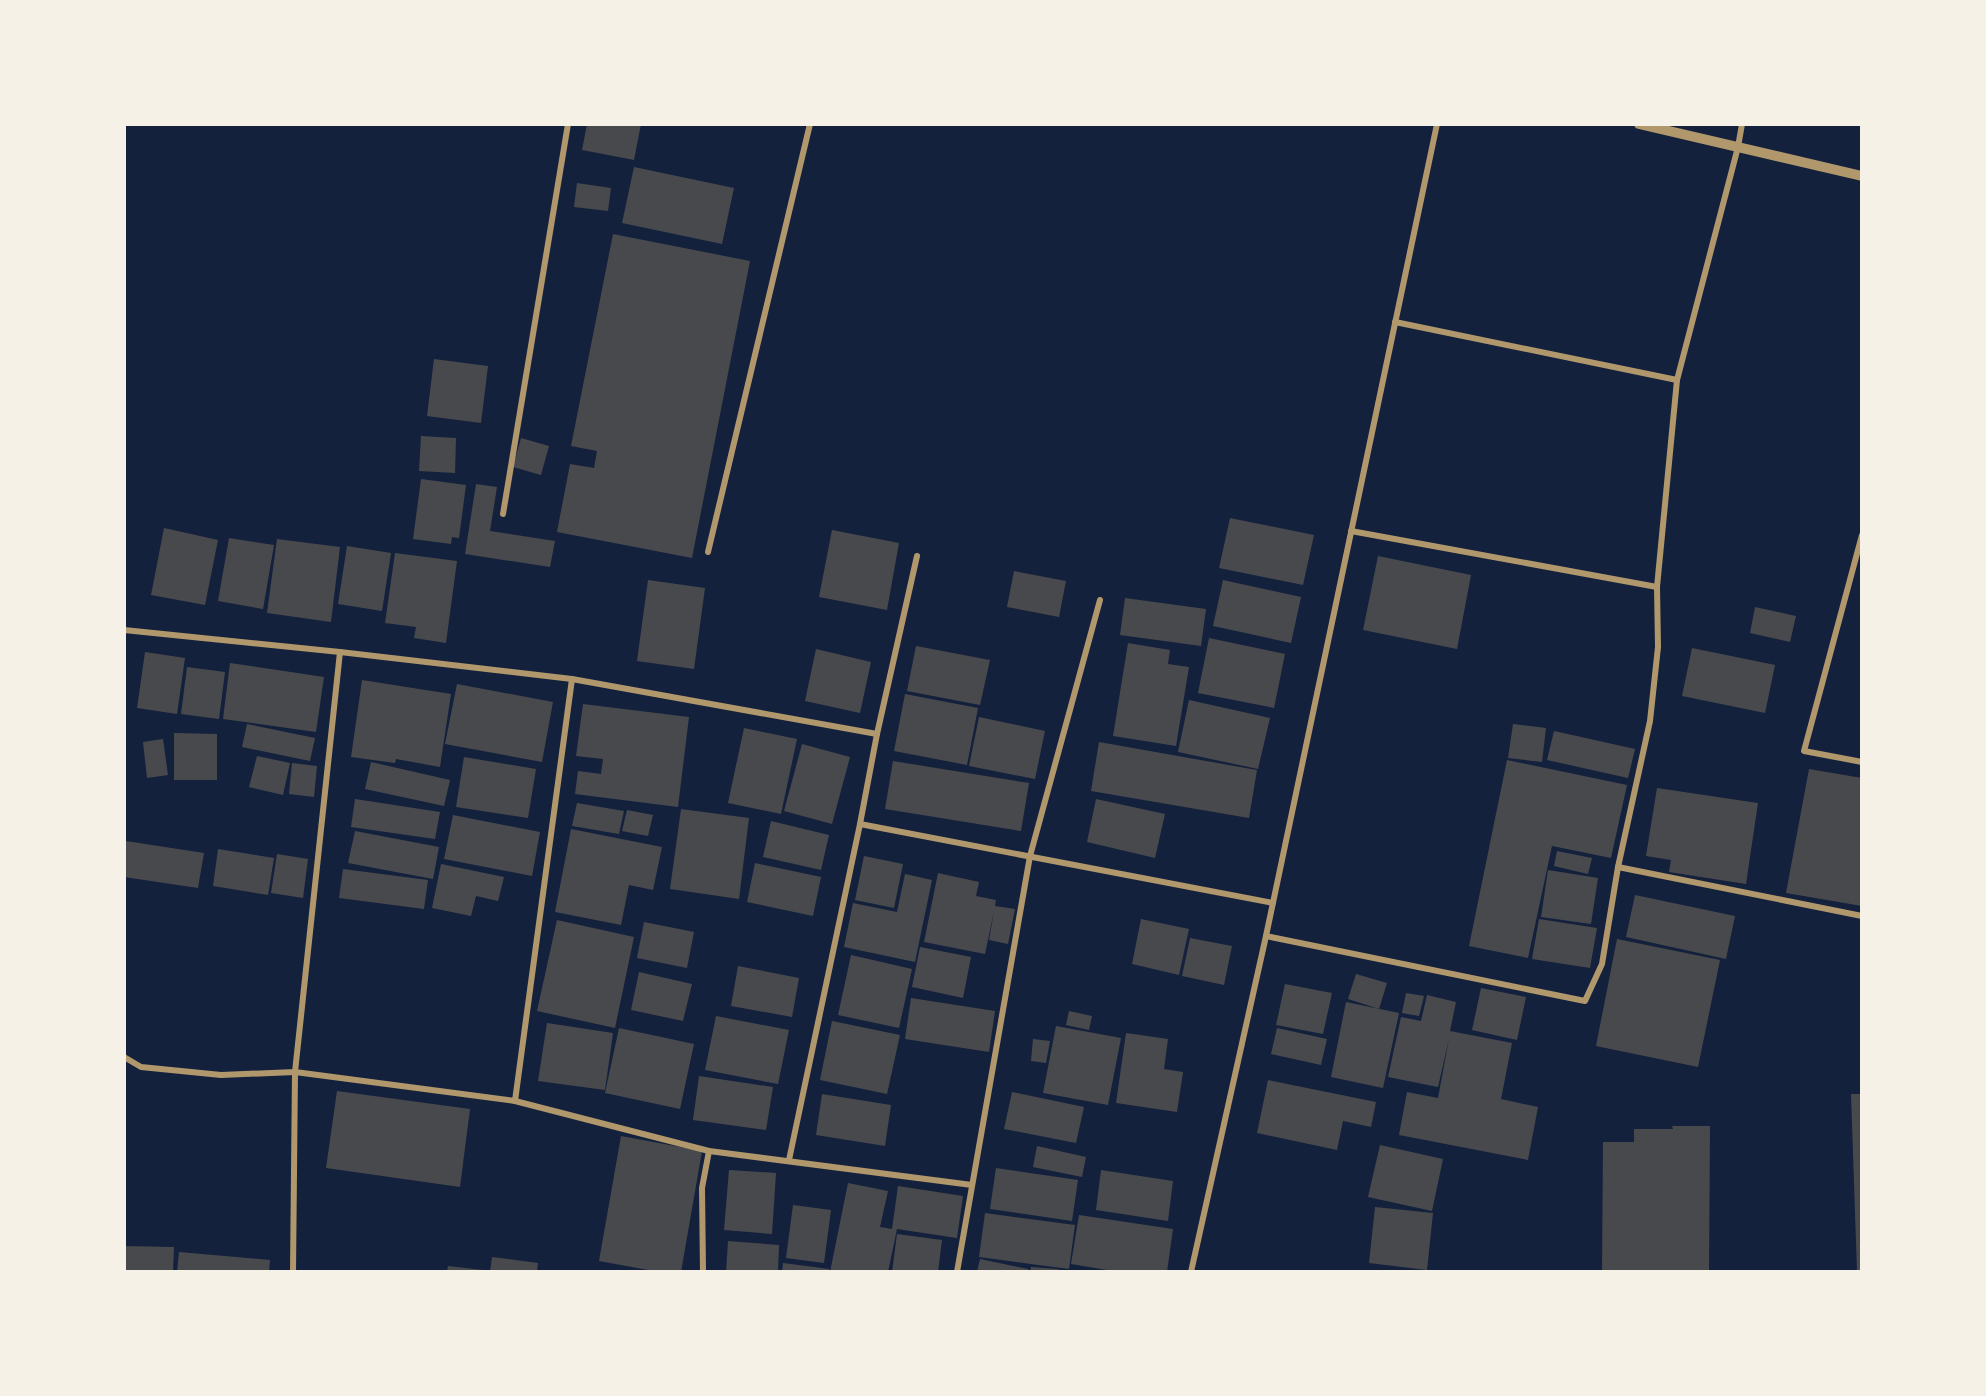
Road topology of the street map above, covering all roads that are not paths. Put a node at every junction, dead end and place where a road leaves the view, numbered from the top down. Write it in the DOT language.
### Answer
graph roads {
  1 [pos="568,124"];
  2 [pos="810,124"];
  3 [pos="1437,124"];
  4 [pos="1638,124"];
  5 [pos="1742,124"];
  6 [pos="1738,147"];
  7 [pos="1862,176"];
  8 [pos="1395,322"];
  9 [pos="1677,380"];
  10 [pos="503,514"];
  11 [pos="1351,531"];
  12 [pos="1862,535"];
  13 [pos="708,552"];
  14 [pos="917,556"];
  15 [pos="1657,587"];
  16 [pos="1100,600"];
  17 [pos="124,630"];
  18 [pos="340,652"];
  19 [pos="573,679"];
  20 [pos="877,734"];
  21 [pos="1862,762"];
  22 [pos="860,824"];
  23 [pos="1030,856"];
  24 [pos="1618,867"];
  25 [pos="1273,903"];
  26 [pos="1862,916"];
  27 [pos="1266,936"];
  28 [pos="124,1057"];
  29 [pos="295,1072"];
  30 [pos="515,1101"];
  31 [pos="709,1151"];
  32 [pos="789,1160"];
  33 [pos="972,1185"];
  34 [pos="293,1272"];
  35 [pos="703,1272"];
  36 [pos="957,1272"];
  37 [pos="1191,1272"];
  1 -- 10 [label="street"];
  2 -- 13 [label="street"];
  3 -- 8 [label="street"];
  4 -- 6 [label="street"];
  5 -- 6 [label="street"];
  6 -- 7 [label="street"];
  6 -- 9 [label="street"];
  8 -- 9 [label="street"];
  8 -- 11 [label="street"];
  9 -- 15 [label="street"];
  11 -- 15 [label="street"];
  11 -- 25 [label="street"];
  12 -- 21 [label="street"];
  14 -- 20 [label="street"];
  15 -- 24 [label="street"];
  16 -- 23 [label="street"];
  17 -- 18 [label="street"];
  18 -- 19 [label="street"];
  18 -- 29 [label="street"];
  19 -- 20 [label="street"];
  19 -- 30 [label="street"];
  20 -- 22 [label="street"];
  22 -- 23 [label="street"];
  22 -- 32 [label="street"];
  23 -- 25 [label="street"];
  23 -- 33 [label="street"];
  24 -- 26 [label="street"];
  24 -- 27 [label="street"];
  25 -- 27 [label="street"];
  27 -- 37 [label="street"];
  28 -- 29 [label="street"];
  29 -- 30 [label="street"];
  29 -- 34 [label="street"];
  30 -- 31 [label="street"];
  31 -- 32 [label="street"];
  31 -- 35 [label="street"];
  32 -- 33 [label="street"];
  33 -- 36 [label="street"];
}
